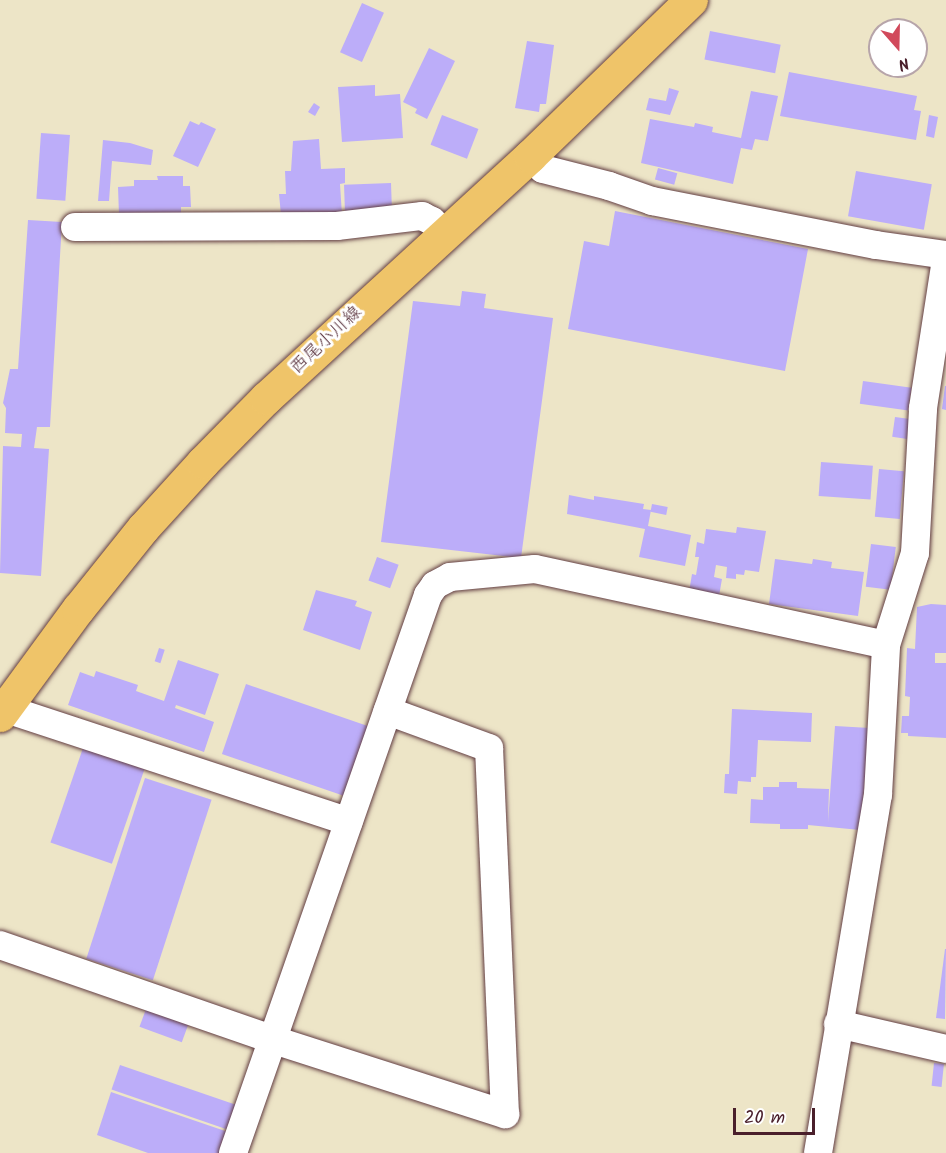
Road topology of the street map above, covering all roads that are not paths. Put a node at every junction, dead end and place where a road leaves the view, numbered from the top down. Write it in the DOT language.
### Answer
graph roads {
  1 [pos="691,0"];
  2 [pos="530,156"];
  3 [pos="75,228"];
  4 [pos="444,233"];
  5 [pos="946,257"];
  6 [pos="886,645"];
  7 [pos="2,710"];
  8 [pos="388,711"];
  9 [pos="349,822"];
  10 [pos="0,945"];
  11 [pos="838,1024"];
  12 [pos="274,1040"];
  13 [pos="946,1049"];
  14 [pos="233,1153"];
  15 [pos="818,1153"];
  1 -- 2 [label="main road, 西尾小川線"];
  2 -- 4 [label="main road, 西尾小川線"];
  2 -- 5 [label="street"];
  3 -- 4 [label="street"];
  4 -- 7 [label="main road, 西尾小川線"];
  5 -- 6 [label="street"];
  6 -- 8 [label="street"];
  6 -- 11 [label="street"];
  7 -- 9 [label="street"];
  8 -- 9 [label="street"];
  8 -- 12 [label="street"];
  9 -- 12 [label="street"];
  10 -- 12 [label="street"];
  11 -- 13 [label="street"];
  11 -- 15 [label="street"];
  12 -- 14 [label="street"];
}
